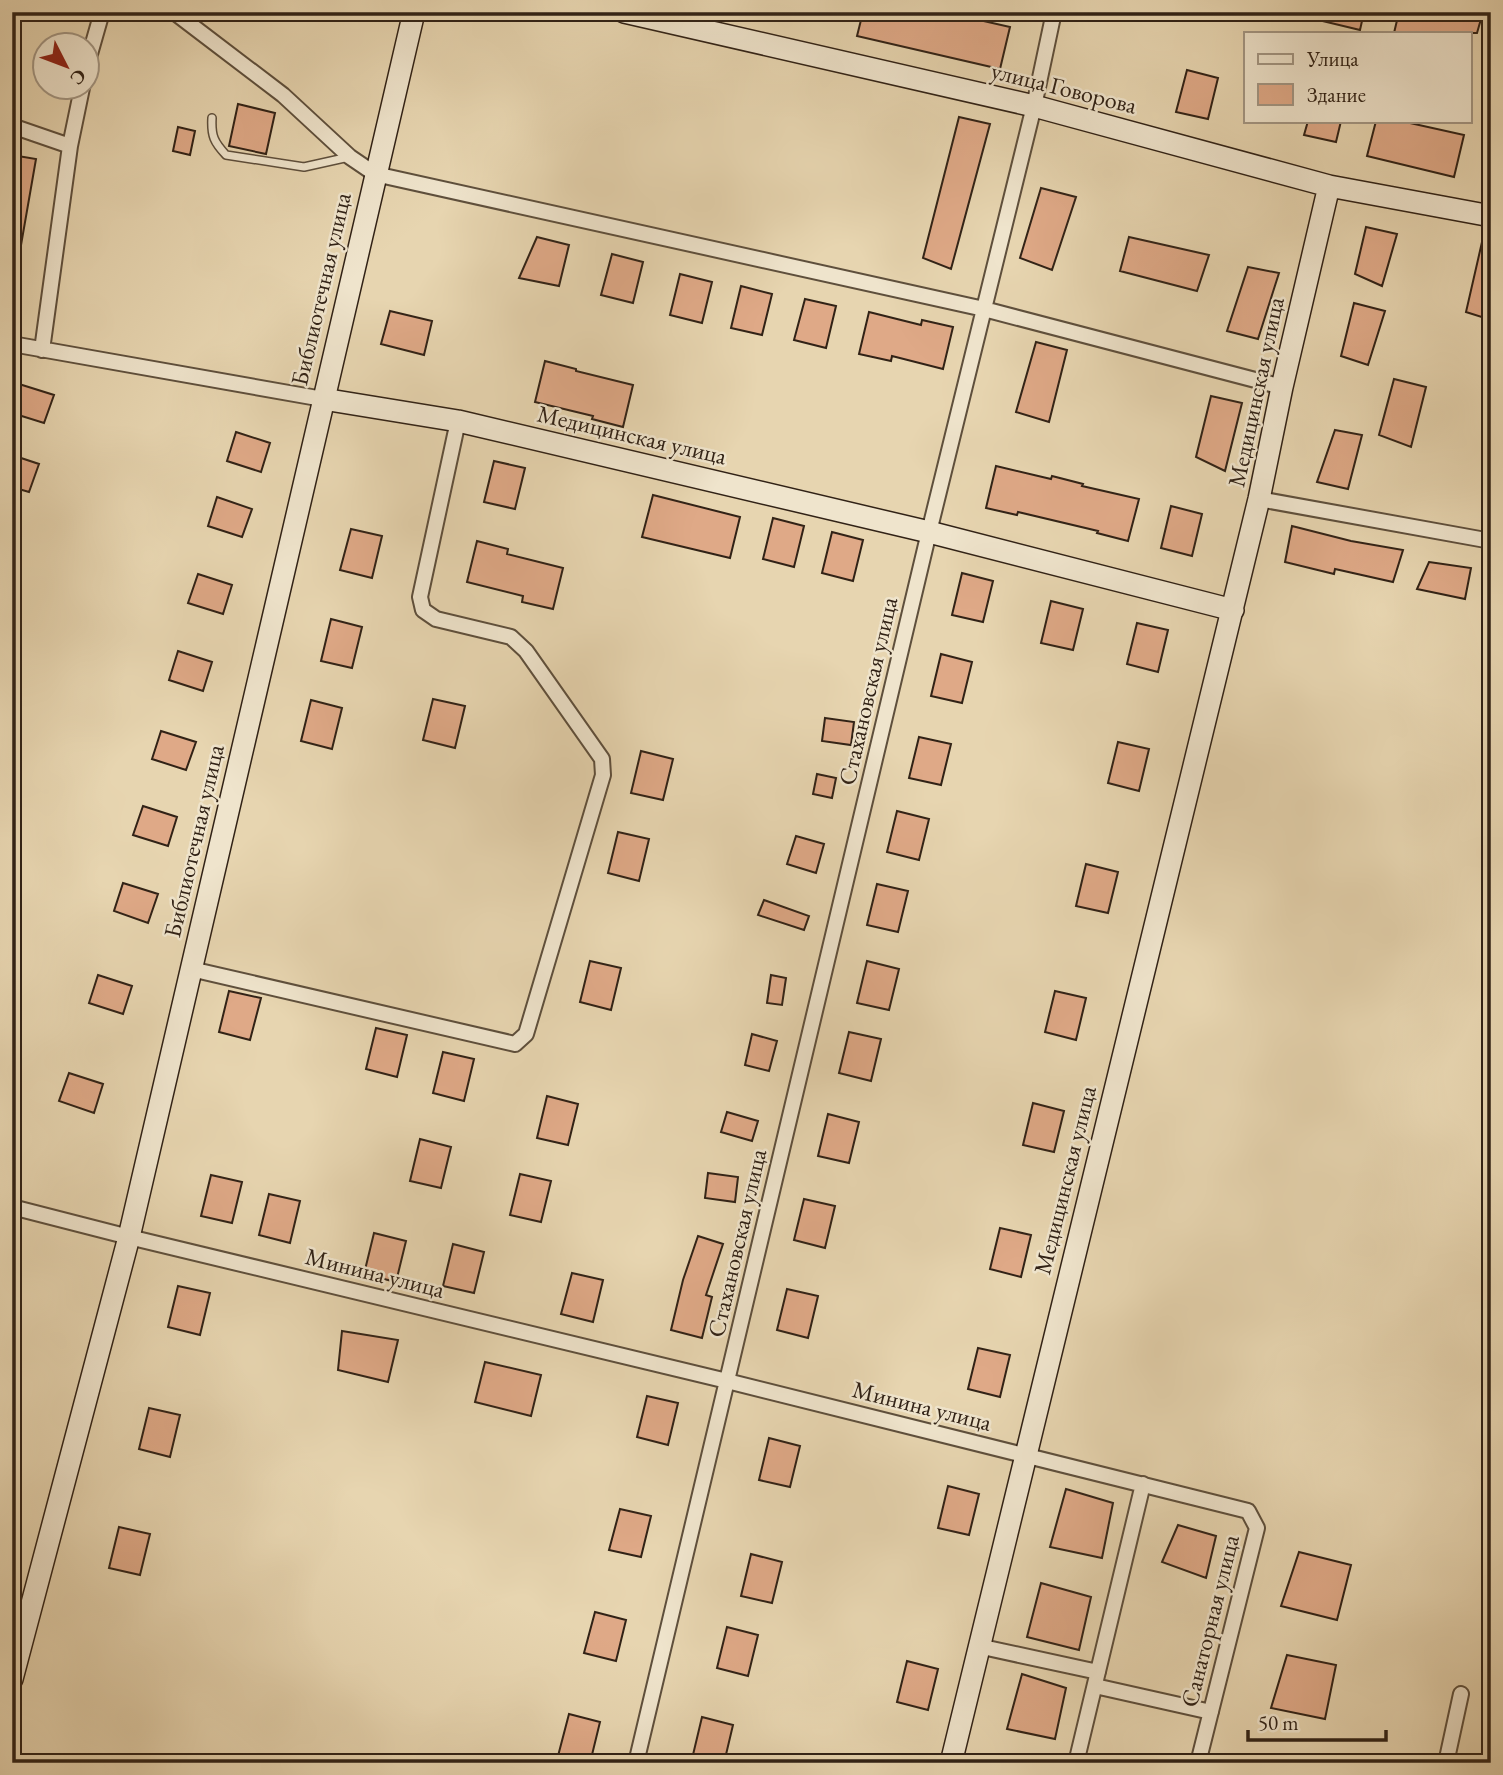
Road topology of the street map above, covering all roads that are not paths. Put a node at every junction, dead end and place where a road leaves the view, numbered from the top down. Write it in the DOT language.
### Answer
graph roads {
  1 [pos="103,12"];
  2 [pos="174,12"];
  3 [pos="414,12"];
  4 [pos="624,12"];
  5 [pos="1054,12"];
  6 [pos="97,32"];
  7 [pos="79,102"];
  8 [pos="1034,106"];
  9 [pos="212,118"];
  10 [pos="12,126"];
  11 [pos="70,146"];
  12 [pos="350,157"];
  13 [pos="375,174"];
  14 [pos="1329,186"];
  15 [pos="1491,216"];
  16 [pos="984,309"];
  17 [pos="12,344"];
  18 [pos="42,350"];
  19 [pos="1282,387"];
  20 [pos="323,399"];
  21 [pos="458,421"];
  22 [pos="1259,499"];
  23 [pos="929,532"];
  24 [pos="1491,541"];
  25 [pos="1233,610"];
  26 [pos="191,969"];
  27 [pos="12,1207"];
  28 [pos="129,1237"];
  29 [pos="727,1381"];
  30 [pos="1025,1455"];
  31 [pos="1143,1485"];
  32 [pos="978,1646"];
  33 [pos="12,1679"];
  34 [pos="1096,1679"];
  35 [pos="1461,1694"];
  36 [pos="1210,1712"];
  37 [pos="636,1763"];
  38 [pos="951,1763"];
  39 [pos="1076,1763"];
  40 [pos="1198,1763"];
  41 [pos="1446,1763"];
  1 -- 6 [label="street"];
  2 -- 12 [label="street"];
  3 -- 13 [label="street, Библиотечная улица"];
  4 -- 8 [label="street, улица Говорова"];
  5 -- 8 [label="street, Стахановская улица"];
  7 -- 11 [label="street"];
  8 -- 14 [label="street, улица Говорова"];
  8 -- 16 [label="street, Стахановская улица"];
  9 -- 12 [label="lane"];
  10 -- 11 [label="street"];
  11 -- 18 [label="street"];
  12 -- 13 [label="street"];
  13 -- 16 [label="street"];
  13 -- 20 [label="street, Библиотечная улица"];
  14 -- 15 [label="street, улица Говорова"];
  14 -- 19 [label="street, Медицинская улица"];
  16 -- 19 [label="street"];
  16 -- 23 [label="street, Стахановская улица"];
  17 -- 18 [label="street, Медицинская улица"];
  18 -- 20 [label="street, Медицинская улица"];
  19 -- 22 [label="street, Медицинская улица"];
  20 -- 21 [label="street, Медицинская улица"];
  20 -- 26 [label="street, Библиотечная улица"];
  21 -- 23 [label="street, Медицинская улица"];
  21 -- 26 [label="street"];
  22 -- 24 [label="street"];
  22 -- 25 [label="street, Медицинская улица"];
  23 -- 25 [label="street, Медицинская улица"];
  23 -- 29 [label="street, Стахановская улица"];
  25 -- 30 [label="street, Медицинская улица"];
  26 -- 28 [label="street, Библиотечная улица"];
  27 -- 28 [label="street, Минина улица"];
  28 -- 29 [label="street, Минина улица"];
  28 -- 33 [label="street, Библиотечная улица"];
  29 -- 30 [label="street, Минина улица"];
  29 -- 37 [label="street"];
  30 -- 31 [label="street, Санаторная улица"];
  30 -- 32 [label="street, Медицинская улица"];
  31 -- 34 [label="street"];
  31 -- 36 [label="street, Санаторная улица"];
  32 -- 34 [label="street"];
  32 -- 38 [label="street, Медицинская улица"];
  34 -- 36 [label="street"];
  34 -- 39 [label="street"];
  35 -- 41 [label="street"];
  36 -- 40 [label="street, Санаторная улица"];
}
